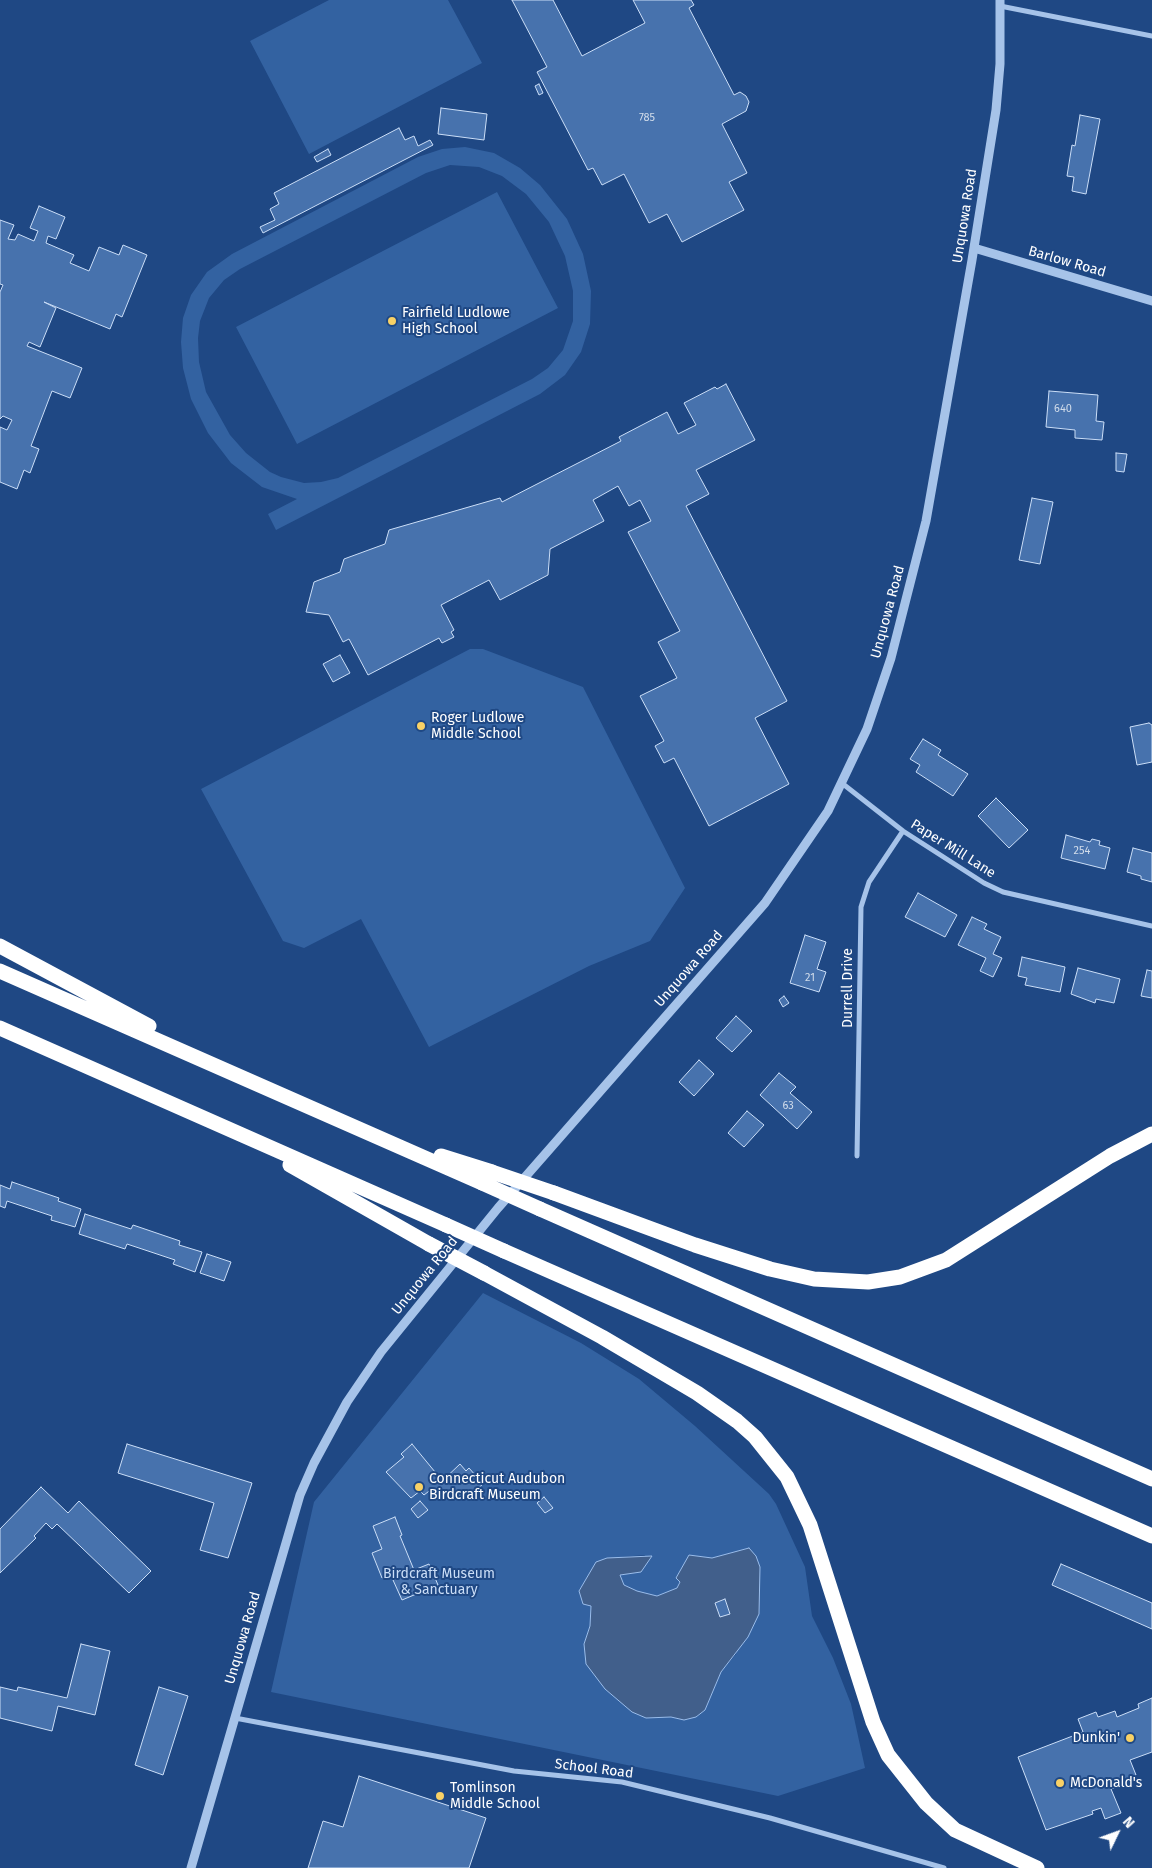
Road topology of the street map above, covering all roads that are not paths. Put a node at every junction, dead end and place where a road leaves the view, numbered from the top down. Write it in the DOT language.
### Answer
graph roads {
  1 [pos="1000,3"];
  2 [pos="1152,36"];
  3 [pos="974,248"];
  4 [pos="1152,300"];
  5 [pos="843,784"];
  6 [pos="903,831"];
  7 [pos="1152,926"];
  8 [pos="0,946"];
  9 [pos="0,970"];
  10 [pos="0,1029"];
  11 [pos="249,1080"];
  12 [pos="219,1125"];
  13 [pos="1152,1134"];
  14 [pos="857,1156"];
  15 [pos="487,1178"];
  16 [pos="1152,1479"];
  17 [pos="1152,1536"];
  18 [pos="235,1718"];
  19 [pos="191,1868"];
  20 [pos="944,1868"];
  21 [pos="1037,1868"];
  1 -- 2 [label="street"];
  1 -- 3 [label="street, Unquowa Road"];
  3 -- 4 [label="street, Barlow Road"];
  3 -- 5 [label="street, Unquowa Road"];
  5 -- 6 [label="street, Paper Mill Lane"];
  5 -- 18 [label="street, Unquowa Road"];
  6 -- 7 [label="street, Paper Mill Lane"];
  6 -- 14 [label="street, Durrell Drive"];
  8 -- 11 [label="highway"];
  9 -- 11 [label="highway"];
  10 -- 12 [label="highway"];
  11 -- 15 [label="highway"];
  12 -- 17 [label="highway, bridge"];
  12 -- 21 [label="highway, bridge"];
  13 -- 15 [label="highway, bridge"];
  15 -- 16 [label="highway, bridge"];
  18 -- 19 [label="street, Unquowa Road"];
  18 -- 20 [label="street, School Road"];
}
